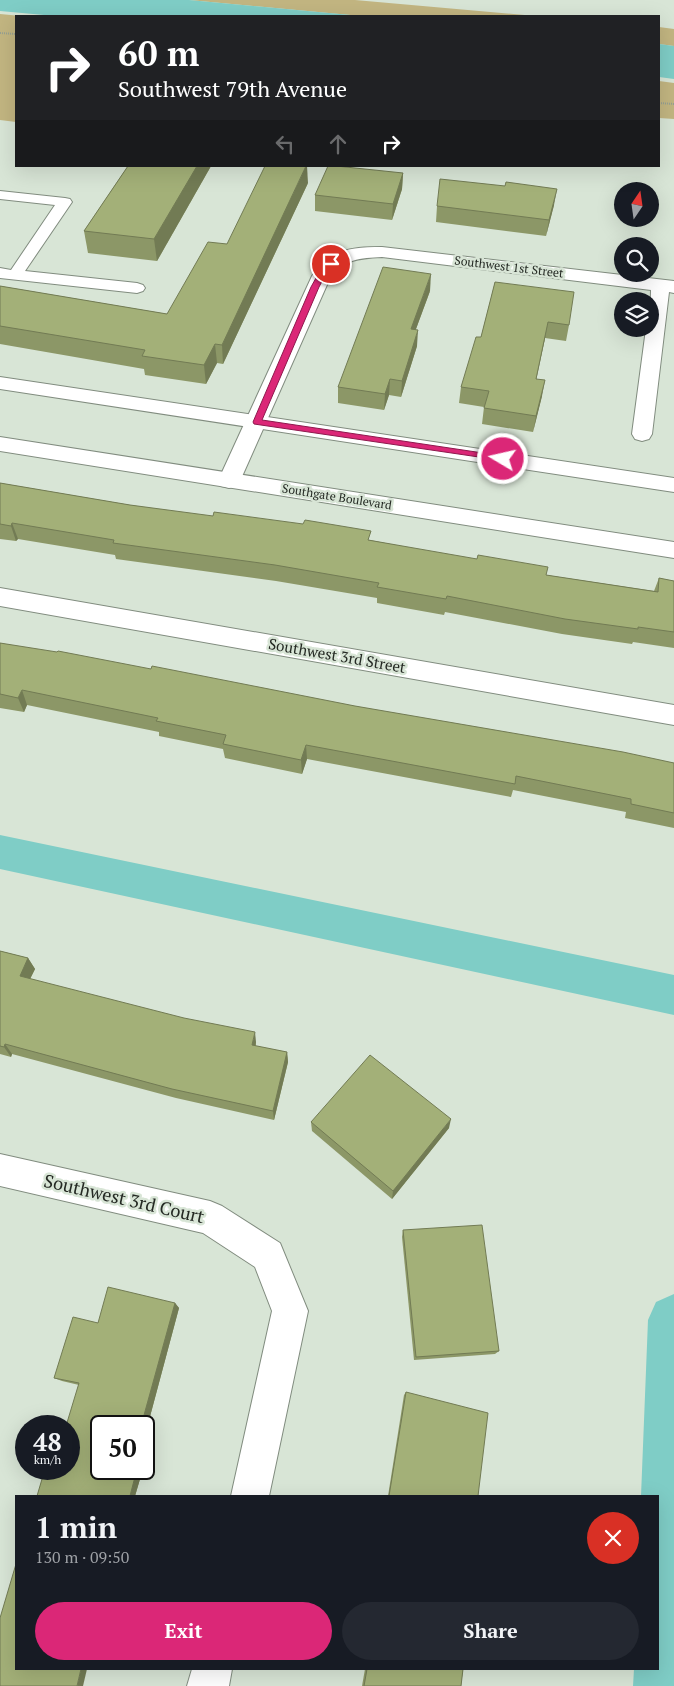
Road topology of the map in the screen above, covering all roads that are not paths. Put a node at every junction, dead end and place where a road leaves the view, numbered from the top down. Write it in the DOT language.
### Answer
graph roads {
  1 [pos="0,195"];
  2 [pos="8,274"];
  3 [pos="667,286"];
  4 [pos="137,288"];
  5 [pos="0,383"];
  6 [pos="257,422"];
  7 [pos="642,434"];
  8 [pos="0,444"];
  9 [pos="229,481"];
  10 [pos="674,485"];
  11 [pos="674,550"];
  12 [pos="0,597"];
  13 [pos="674,715"];
  14 [pos="0,1170"];
  15 [pos="250,1495"];
  16 [pos="212,1670"];
  17 [pos="208,1686"];
  1 -- 2 [label="lane"];
  2 -- 4 [label="lane"];
  3 -- 6 [label="street, Southwest 1st Street"];
  3 -- 7 [label="street"];
  5 -- 6 [label="street"];
  6 -- 9 [label="street"];
  6 -- 10 [label="street"];
  8 -- 9 [label="street, Southgate Boulevard"];
  9 -- 11 [label="street, Southgate Boulevard"];
  12 -- 13 [label="street, Southwest 3rd Street"];
  14 -- 15 [label="street, Southwest 3rd Court"];
  16 -- 17 [label="street"];
}
